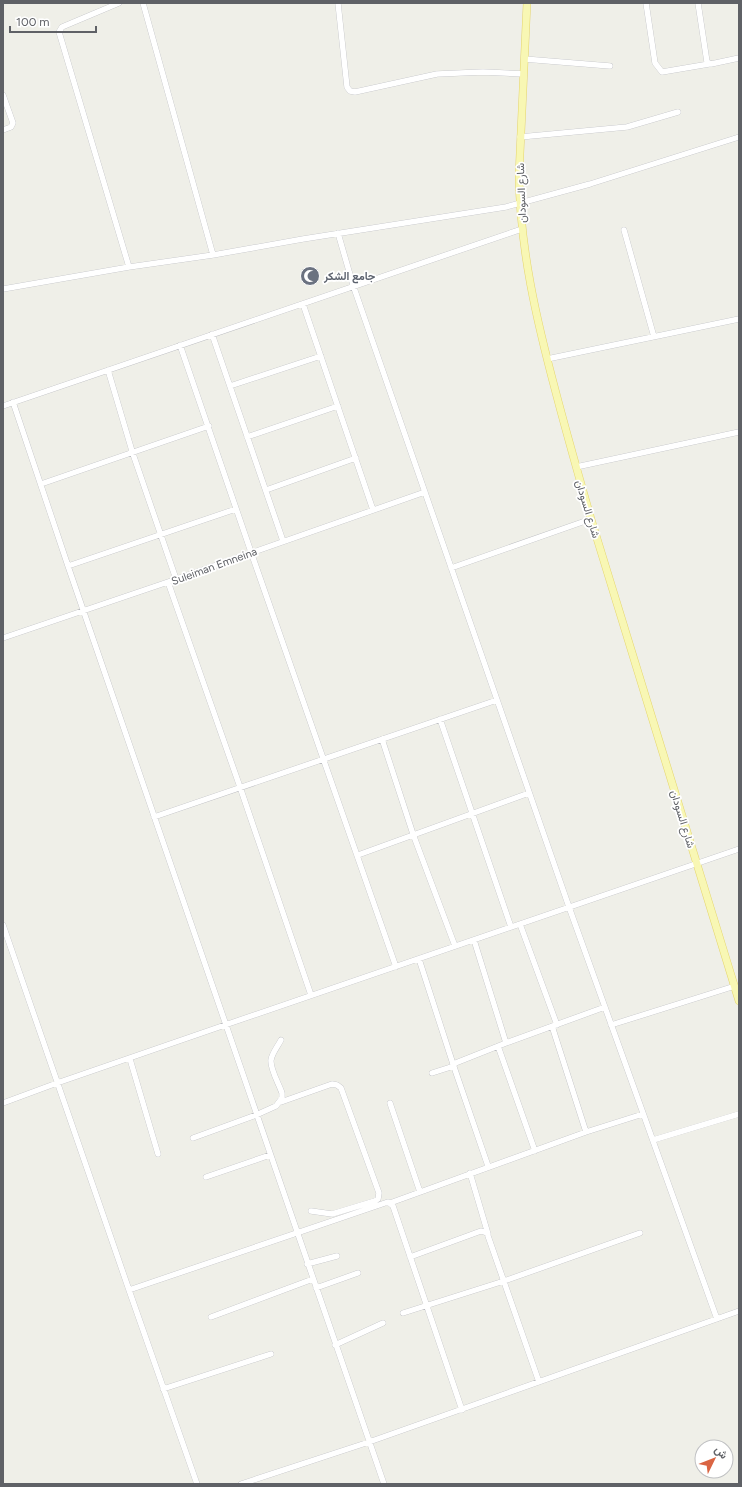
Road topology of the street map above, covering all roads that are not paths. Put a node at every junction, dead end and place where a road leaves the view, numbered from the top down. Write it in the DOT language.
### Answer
graph roads {
  1 [pos="119,3"];
  2 [pos="143,3"];
  3 [pos="338,3"];
  4 [pos="527,3"];
  5 [pos="646,3"];
  6 [pos="698,3"];
  7 [pos="739,58"];
  8 [pos="524,59"];
  9 [pos="709,64"];
  10 [pos="610,66"];
  11 [pos="524,74"];
  12 [pos="3,95"];
  13 [pos="678,112"];
  14 [pos="3,130"];
  15 [pos="520,137"];
  16 [pos="739,138"];
  17 [pos="519,204"];
  18 [pos="522,229"];
  19 [pos="624,230"];
  20 [pos="338,233"];
  21 [pos="213,255"];
  22 [pos="129,267"];
  23 [pos="353,285"];
  24 [pos="3,289"];
  25 [pos="303,304"];
  26 [pos="739,319"];
  27 [pos="212,334"];
  28 [pos="654,337"];
  29 [pos="180,345"];
  30 [pos="320,356"];
  31 [pos="547,359"];
  32 [pos="108,370"];
  33 [pos="230,386"];
  34 [pos="14,402"];
  35 [pos="3,406"];
  36 [pos="338,406"];
  37 [pos="209,426"];
  38 [pos="739,432"];
  39 [pos="247,438"];
  40 [pos="132,452"];
  41 [pos="356,458"];
  42 [pos="576,467"];
  43 [pos="41,484"];
  44 [pos="266,490"];
  45 [pos="425,492"];
  46 [pos="236,509"];
  47 [pos="373,510"];
  48 [pos="591,519"];
  49 [pos="160,534"];
  50 [pos="283,541"];
  51 [pos="251,552"];
  52 [pos="68,566"];
  53 [pos="451,568"];
  54 [pos="176,579"];
  55 [pos="168,582"];
  56 [pos="83,610"];
  57 [pos="3,638"];
  58 [pos="497,700"];
  59 [pos="440,719"];
  60 [pos="382,739"];
  61 [pos="323,758"];
  62 [pos="240,787"];
  63 [pos="529,793"];
  64 [pos="472,813"];
  65 [pos="154,817"];
  66 [pos="413,834"];
  67 [pos="739,848"];
  68 [pos="358,855"];
  69 [pos="697,864"];
  70 [pos="569,907"];
  71 [pos="3,924"];
  72 [pos="520,924"];
  73 [pos="511,927"];
  74 [pos="474,940"];
  75 [pos="455,946"];
  76 [pos="419,959"];
  77 [pos="396,967"];
  78 [pos="735,986"];
  79 [pos="311,995"];
  80 [pos="739,1001"];
  81 [pos="605,1007"];
  82 [pos="225,1025"];
  83 [pos="611,1025"];
  84 [pos="554,1026"];
  85 [pos="281,1040"];
  86 [pos="506,1042"];
  87 [pos="498,1046"];
  88 [pos="130,1058"];
  89 [pos="453,1065"];
  90 [pos="432,1073"];
  91 [pos="58,1083"];
  92 [pos="280,1102"];
  93 [pos="3,1103"];
  94 [pos="390,1104"];
  95 [pos="643,1114"];
  96 [pos="739,1114"];
  97 [pos="256,1115"];
  98 [pos="586,1132"];
  99 [pos="192,1138"];
  100 [pos="653,1140"];
  101 [pos="536,1151"];
  102 [pos="158,1154"];
  103 [pos="270,1155"];
  104 [pos="488,1166"];
  105 [pos="470,1174"];
  106 [pos="206,1178"];
  107 [pos="420,1192"];
  108 [pos="390,1203"];
  109 [pos="311,1211"];
  110 [pos="297,1233"];
  111 [pos="640,1233"];
  112 [pos="488,1234"];
  113 [pos="337,1256"];
  114 [pos="410,1257"];
  115 [pos="307,1264"];
  116 [pos="358,1273"];
  117 [pos="313,1279"];
  118 [pos="504,1281"];
  119 [pos="316,1288"];
  120 [pos="128,1290"];
  121 [pos="426,1305"];
  122 [pos="739,1311"];
  123 [pos="403,1314"];
  124 [pos="211,1316"];
  125 [pos="717,1319"];
  126 [pos="383,1323"];
  127 [pos="336,1344"];
  128 [pos="271,1354"];
  129 [pos="539,1382"];
  130 [pos="163,1389"];
  131 [pos="462,1410"];
  132 [pos="369,1442"];
  133 [pos="197,1484"];
  134 [pos="241,1484"];
  135 [pos="384,1484"];
  1 -- 22 [label="street"];
  2 -- 21 [label="street"];
  3 -- 11 [label="street"];
  4 -- 8 [label="main road, شارع السودان"];
  5 -- 9 [label="street"];
  6 -- 9 [label="street"];
  7 -- 9 [label="street"];
  8 -- 10 [label="street"];
  8 -- 11 [label="main road, شارع السودان"];
  11 -- 15 [label="main road, شارع السودان"];
  12 -- 14 [label="street"];
  13 -- 15 [label="street"];
  15 -- 17 [label="main road, شارع السودان"];
  16 -- 17 [label="street"];
  17 -- 18 [label="main road, شارع السودان"];
  17 -- 20 [label="street"];
  18 -- 23 [label="street"];
  18 -- 31 [label="main road, شارع السودان"];
  19 -- 28 [label="street"];
  20 -- 21 [label="street"];
  20 -- 23 [label="street"];
  21 -- 22 [label="street"];
  22 -- 24 [label="street"];
  23 -- 25 [label="street"];
  23 -- 45 [label="street"];
  25 -- 27 [label="street"];
  25 -- 30 [label="street"];
  26 -- 28 [label="street"];
  27 -- 29 [label="street"];
  27 -- 33 [label="street"];
  28 -- 31 [label="street"];
  29 -- 32 [label="street"];
  29 -- 37 [label="street"];
  30 -- 33 [label="street"];
  30 -- 36 [label="street"];
  31 -- 42 [label="main road, شارع السودان"];
  32 -- 34 [label="street"];
  32 -- 40 [label="street"];
  33 -- 39 [label="street"];
  34 -- 35 [label="street"];
  34 -- 43 [label="street"];
  36 -- 39 [label="street"];
  36 -- 41 [label="street"];
  37 -- 40 [label="street"];
  37 -- 46 [label="street"];
  38 -- 42 [label="street"];
  39 -- 44 [label="street"];
  40 -- 43 [label="street"];
  40 -- 49 [label="street"];
  41 -- 44 [label="street"];
  41 -- 47 [label="street"];
  42 -- 48 [label="main road, شارع السودان"];
  43 -- 52 [label="street"];
  44 -- 50 [label="street"];
  45 -- 47 [label="street, Suleiman Emneina"];
  45 -- 53 [label="street"];
  46 -- 49 [label="street"];
  46 -- 51 [label="street"];
  47 -- 50 [label="street, Suleiman Emneina"];
  48 -- 53 [label="street"];
  48 -- 69 [label="main road, شارع السودان"];
  49 -- 52 [label="street"];
  49 -- 54 [label="street"];
  50 -- 51 [label="street, Suleiman Emneina"];
  51 -- 54 [label="street, Suleiman Emneina"];
  51 -- 61 [label="street"];
  52 -- 56 [label="street"];
  53 -- 58 [label="street"];
  54 -- 55 [label="street, Suleiman Emneina"];
  55 -- 56 [label="street, Suleiman Emneina"];
  55 -- 62 [label="street"];
  56 -- 57 [label="street, Suleiman Emneina"];
  56 -- 65 [label="street"];
  58 -- 59 [label="street"];
  58 -- 63 [label="street"];
  59 -- 60 [label="street"];
  59 -- 64 [label="street"];
  60 -- 61 [label="street"];
  60 -- 66 [label="street"];
  61 -- 62 [label="street"];
  61 -- 68 [label="street"];
  62 -- 65 [label="street"];
  62 -- 79 [label="street"];
  63 -- 64 [label="street"];
  63 -- 70 [label="street"];
  64 -- 66 [label="street"];
  64 -- 73 [label="street"];
  65 -- 82 [label="street"];
  66 -- 68 [label="street"];
  66 -- 75 [label="street"];
  67 -- 69 [label="street"];
  68 -- 77 [label="street"];
  69 -- 70 [label="street"];
  69 -- 78 [label="main road, شارع السودان"];
  70 -- 72 [label="street"];
  70 -- 81 [label="street"];
  71 -- 91 [label="street"];
  72 -- 73 [label="street"];
  72 -- 84 [label="street"];
  73 -- 74 [label="street"];
  74 -- 75 [label="street"];
  74 -- 86 [label="street"];
  75 -- 76 [label="street"];
  76 -- 77 [label="street"];
  76 -- 89 [label="street"];
  77 -- 79 [label="street"];
  78 -- 80 [label="main road, شارع السودان"];
  78 -- 83 [label="street"];
  79 -- 82 [label="street"];
  81 -- 83 [label="street"];
  81 -- 84 [label="street"];
  82 -- 88 [label="street"];
  82 -- 97 [label="street"];
  83 -- 95 [label="street"];
  84 -- 86 [label="street"];
  84 -- 98 [label="street"];
  85 -- 92 [label="street"];
  86 -- 87 [label="street"];
  87 -- 89 [label="street"];
  87 -- 101 [label="street"];
  88 -- 91 [label="street"];
  88 -- 102 [label="street"];
  89 -- 90 [label="street"];
  89 -- 104 [label="street"];
  91 -- 93 [label="street"];
  91 -- 120 [label="street"];
  92 -- 97 [label="street"];
  92 -- 109 [label="street"];
  94 -- 107 [label="street"];
  95 -- 98 [label="street"];
  95 -- 100 [label="street"];
  96 -- 100 [label="street"];
  97 -- 99 [label="street"];
  97 -- 103 [label="street"];
  98 -- 101 [label="street"];
  100 -- 125 [label="street"];
  101 -- 104 [label="street"];
  103 -- 106 [label="street"];
  103 -- 110 [label="street"];
  104 -- 105 [label="street"];
  105 -- 107 [label="street"];
  105 -- 112 [label="street"];
  107 -- 108 [label="street"];
  108 -- 110 [label="street"];
  108 -- 114 [label="street"];
  110 -- 115 [label="street"];
  110 -- 120 [label="street"];
  111 -- 118 [label="street"];
  112 -- 114 [label="street"];
  112 -- 118 [label="street"];
  113 -- 115 [label="street"];
  114 -- 121 [label="street"];
  115 -- 117 [label="street"];
  116 -- 119 [label="street"];
  117 -- 119 [label="street"];
  117 -- 124 [label="street"];
  118 -- 121 [label="street"];
  118 -- 129 [label="street"];
  119 -- 127 [label="street"];
  120 -- 130 [label="street"];
  121 -- 123 [label="street"];
  121 -- 131 [label="street"];
  122 -- 125 [label="street"];
  125 -- 129 [label="street"];
  126 -- 127 [label="street"];
  127 -- 132 [label="street"];
  128 -- 130 [label="street"];
  129 -- 131 [label="street"];
  130 -- 133 [label="street"];
  131 -- 132 [label="street"];
  132 -- 134 [label="street"];
  132 -- 135 [label="street"];
}
